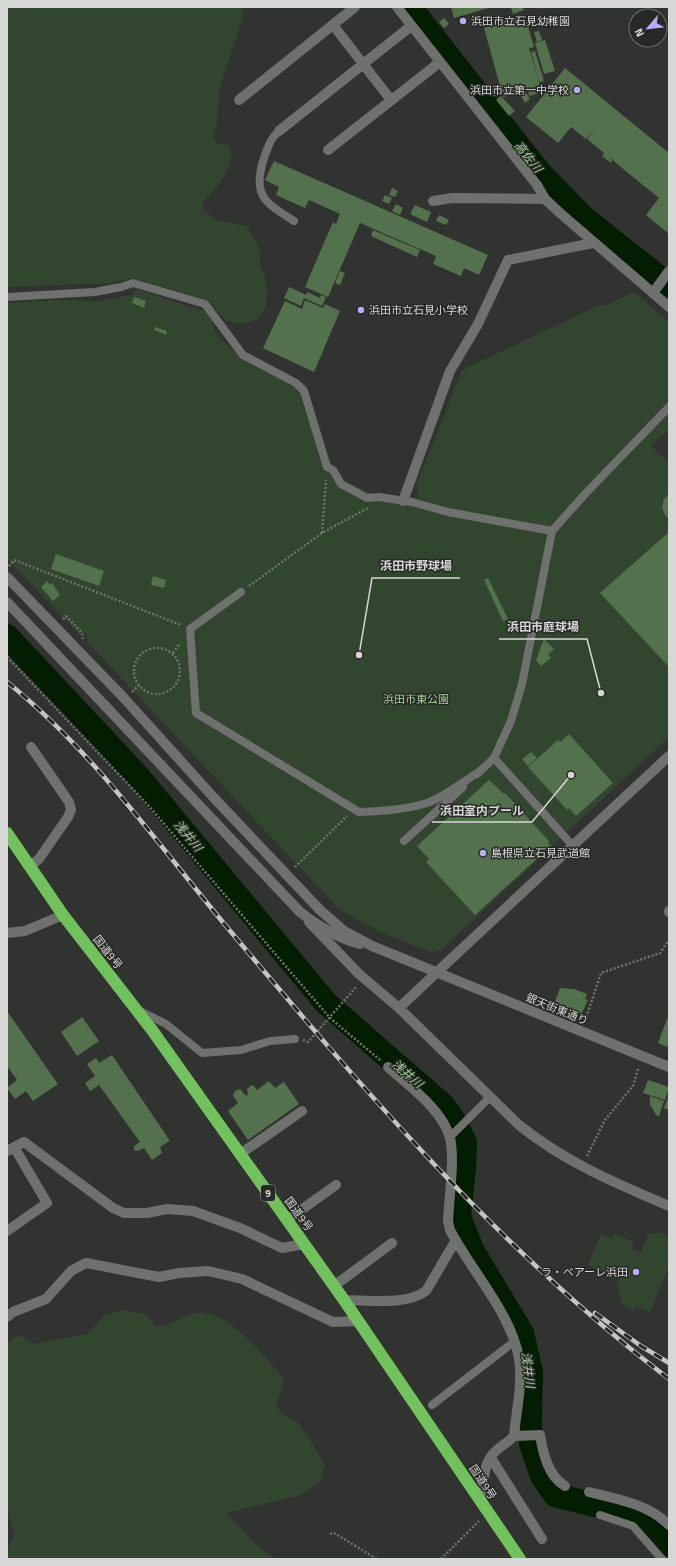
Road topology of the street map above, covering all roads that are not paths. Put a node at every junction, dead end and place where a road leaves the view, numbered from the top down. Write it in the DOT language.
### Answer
graph roads {
  1 [pos="355,7"];
  2 [pos="397,7"];
  3 [pos="333,25"];
  4 [pos="411,26"];
  5 [pos="440,62"];
  6 [pos="363,64"];
  7 [pos="239,100"];
  8 [pos="391,100"];
  9 [pos="278,131"];
  10 [pos="328,150"];
  11 [pos="545,200"];
  12 [pos="432,201"];
  13 [pos="294,220"];
  14 [pos="593,243"];
  15 [pos="669,272"];
  16 [pos="655,290"];
  17 [pos="7,297"];
  18 [pos="669,307"];
  19 [pos="669,407"];
  20 [pos="403,501"];
  21 [pos="552,531"];
  22 [pos="7,577"];
  23 [pos="241,592"];
  24 [pos="7,602"];
  25 [pos="31,747"];
  26 [pos="669,756"];
  27 [pos="494,758"];
  28 [pos="480,771"];
  29 [pos="7,833"];
  30 [pos="404,841"];
  31 [pos="572,845"];
  32 [pos="30,866"];
  33 [pos="300,912"];
  34 [pos="63,915"];
  35 [pos="7,934"];
  36 [pos="372,946"];
  37 [pos="436,973"];
  38 [pos="399,1008"];
  39 [pos="135,1009"];
  40 [pos="295,1039"];
  41 [pos="388,1067"];
  42 [pos="669,1067"];
  43 [pos="490,1097"];
  44 [pos="302,1112"];
  45 [pos="451,1136"];
  46 [pos="10,1149"];
  47 [pos="240,1154"];
  48 [pos="336,1185"];
  49 [pos="669,1206"];
  50 [pos="287,1220"];
  51 [pos="7,1231"];
  52 [pos="456,1240"];
  53 [pos="392,1243"];
  54 [pos="304,1244"];
  55 [pos="334,1286"];
  56 [pos="344,1300"];
  57 [pos="7,1317"];
  58 [pos="358,1321"];
  59 [pos="515,1341"];
  60 [pos="432,1405"];
  61 [pos="518,1436"];
  62 [pos="491,1458"];
  63 [pos="566,1486"];
  64 [pos="590,1492"];
  65 [pos="481,1502"];
  66 [pos="600,1515"];
  67 [pos="669,1525"];
  68 [pos="542,1539"];
  69 [pos="520,1559"];
  70 [pos="662,1559"];
  1 -- 3 [label="street"];
  2 -- 4 [label="street"];
  3 -- 6 [label="street"];
  3 -- 7 [label="street"];
  4 -- 5 [label="street"];
  4 -- 6 [label="street"];
  5 -- 8 [label="street"];
  5 -- 11 [label="street"];
  6 -- 8 [label="street"];
  6 -- 9 [label="street"];
  8 -- 10 [label="street"];
  9 -- 13 [label="lane"];
  11 -- 12 [label="street"];
  11 -- 14 [label="street"];
  14 -- 16 [label="street"];
  14 -- 20 [label="street"];
  15 -- 16 [label="street"];
  16 -- 18 [label="street"];
  17 -- 20 [label="lane"];
  19 -- 21 [label="lane"];
  20 -- 21 [label="lane"];
  21 -- 27 [label="lane"];
  22 -- 36 [label="street"];
  23 -- 28 [label="lane"];
  24 -- 33 [label="street"];
  25 -- 32 [label="street"];
  26 -- 31 [label="street"];
  27 -- 28 [label="lane"];
  27 -- 31 [label="lane"];
  28 -- 30 [label="lane"];
  29 -- 32 [label="highway, 国道9号 / 9"];
  31 -- 37 [label="street"];
  32 -- 34 [label="highway, 国道9号 / 9"];
  33 -- 36 [label="street"];
  33 -- 38 [label="street"];
  34 -- 35 [label="street"];
  34 -- 39 [label="highway, 国道9号 / 9"];
  36 -- 37 [label="street, 銀天街東通り"];
  37 -- 38 [label="street"];
  37 -- 42 [label="street, 銀天街東通り"];
  38 -- 43 [label="street"];
  39 -- 40 [label="lane"];
  39 -- 47 [label="highway, 国道9号 / 9"];
  41 -- 45 [label="street"];
  43 -- 45 [label="lane"];
  43 -- 49 [label="street"];
  44 -- 47 [label="street"];
  45 -- 52 [label="street"];
  46 -- 51 [label="street"];
  46 -- 54 [label="street"];
  47 -- 50 [label="highway, 国道9号 / 9"];
  48 -- 50 [label="street"];
  50 -- 54 [label="highway, 国道9号 / 9"];
  52 -- 56 [label="street"];
  52 -- 59 [label="street"];
  53 -- 55 [label="street"];
  54 -- 55 [label="highway, 国道9号 / 9"];
  55 -- 56 [label="highway, 国道9号 / 9"];
  56 -- 58 [label="highway, 国道9号 / 9"];
  57 -- 58 [label="street"];
  58 -- 65 [label="highway, 国道9号 / 9"];
  59 -- 60 [label="lane"];
  59 -- 61 [label="street"];
  61 -- 62 [label="street"];
  61 -- 63 [label="street"];
  62 -- 65 [label="street"];
  62 -- 68 [label="street"];
  64 -- 67 [label="street"];
  65 -- 69 [label="highway, 国道9号 / 9"];
  66 -- 70 [label="lane"];
}
